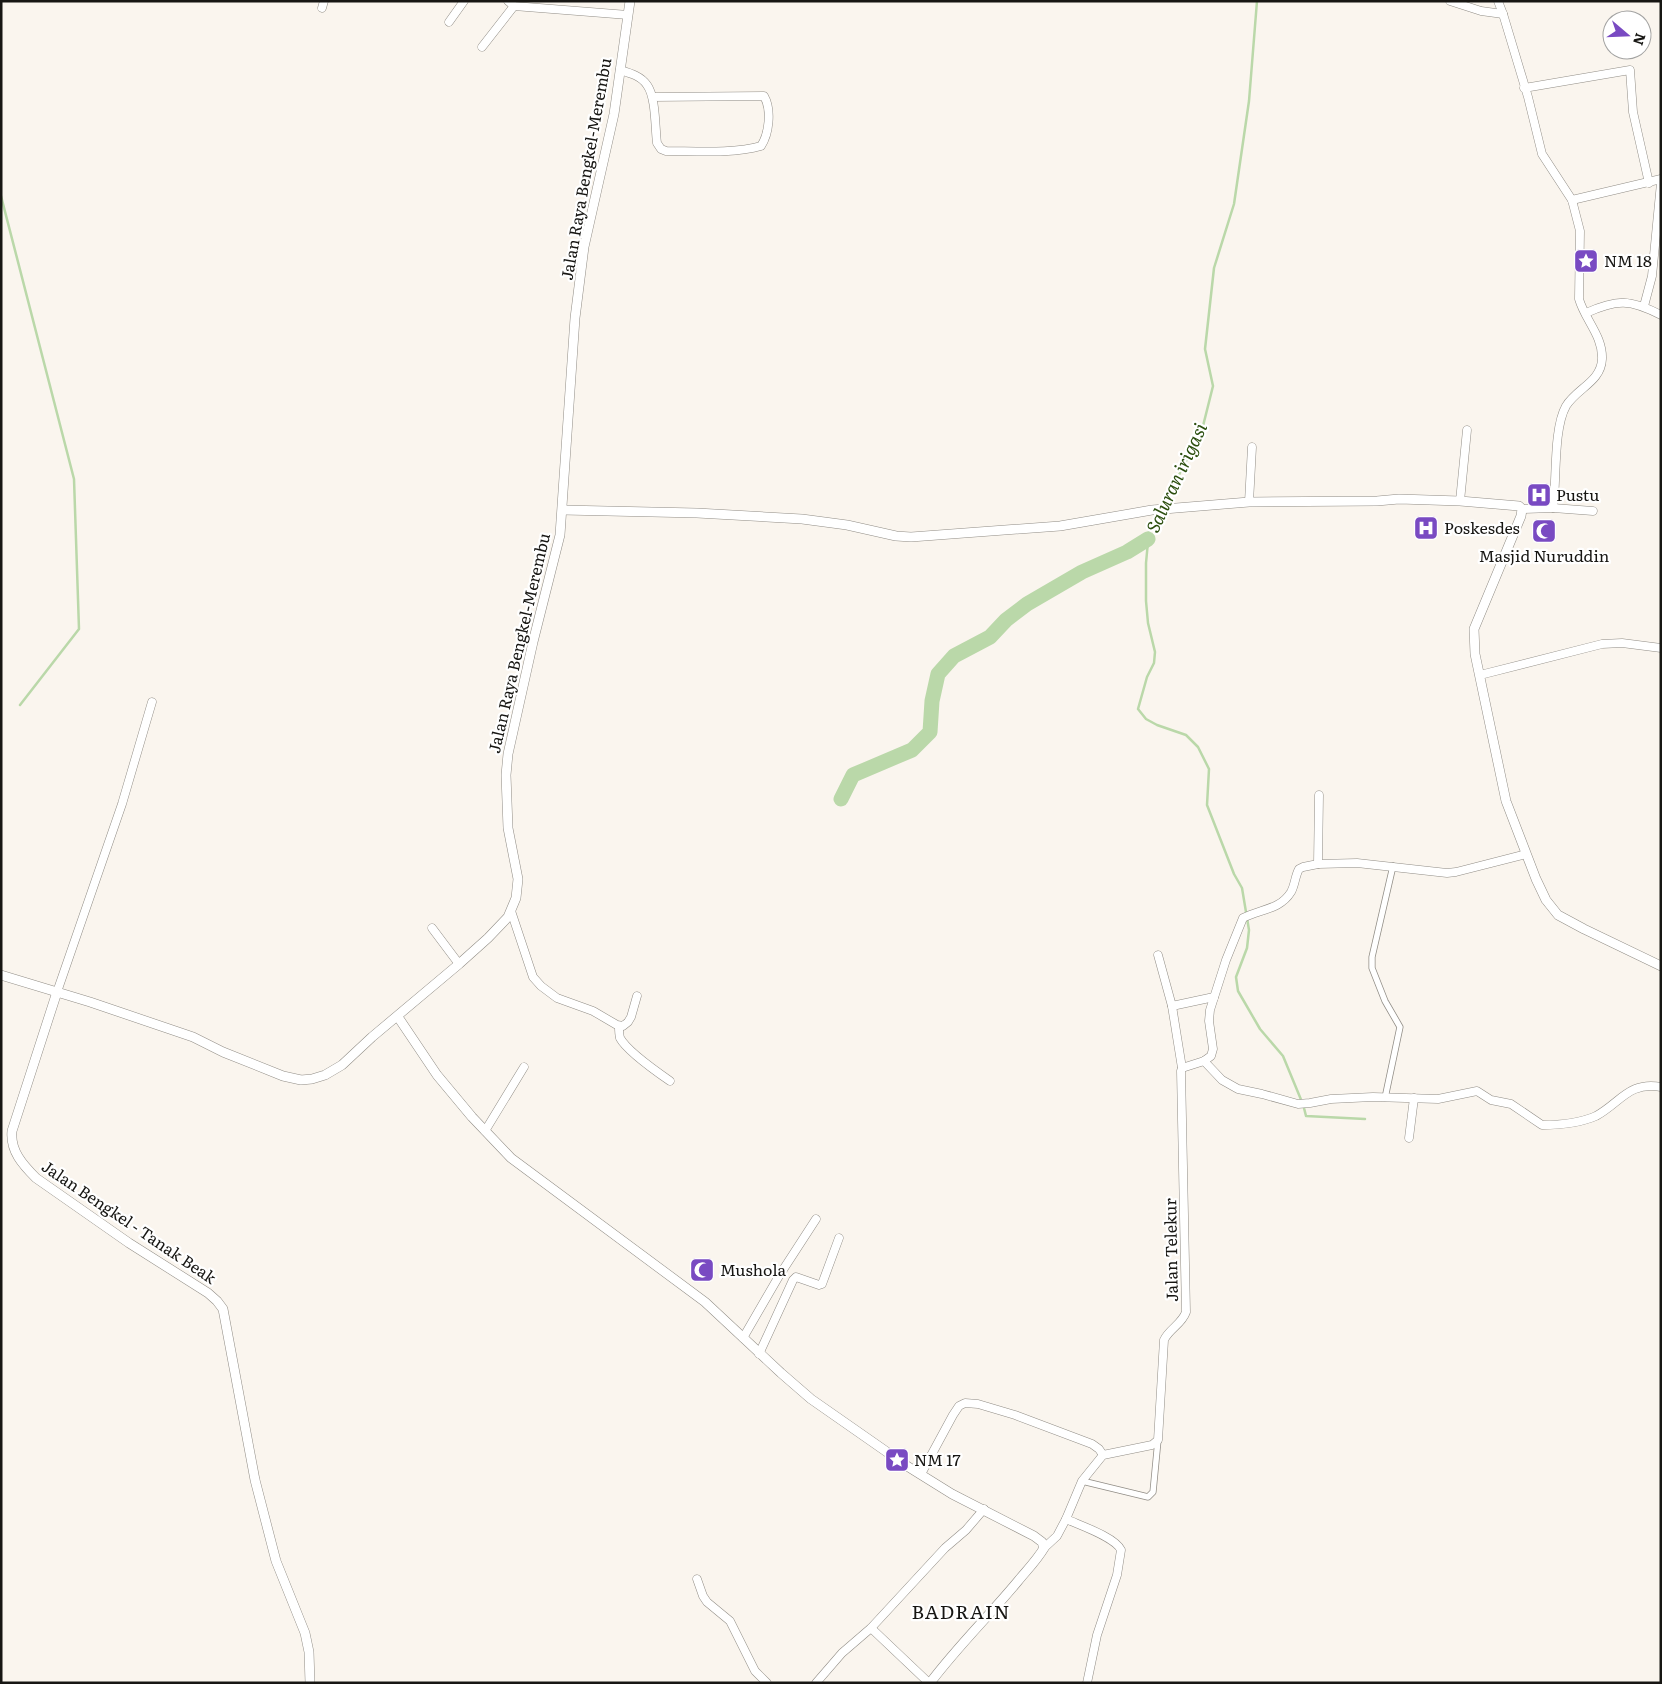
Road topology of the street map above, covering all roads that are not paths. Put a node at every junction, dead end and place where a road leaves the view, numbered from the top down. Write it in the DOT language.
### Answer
graph roads {
  1 [pos="464,1"];
  2 [pos="630,1"];
  3 [pos="1450,1"];
  4 [pos="1498,1"];
  5 [pos="511,4"];
  6 [pos="1503,14"];
  7 [pos="628,15"];
  8 [pos="448,22"];
  9 [pos="482,47"];
  10 [pos="620,70"];
  11 [pos="1524,88"];
  12 [pos="652,97"];
  13 [pos="1661,181"];
  14 [pos="1649,183"];
  15 [pos="1572,200"];
  16 [pos="1644,306"];
  17 [pos="1586,313"];
  18 [pos="1661,315"];
  19 [pos="1467,430"];
  20 [pos="1252,447"];
  21 [pos="1460,501"];
  22 [pos="1249,502"];
  23 [pos="1552,508"];
  24 [pos="1522,509"];
  25 [pos="563,510"];
  26 [pos="1593,511"];
  27 [pos="1661,648"];
  28 [pos="1480,675"];
  29 [pos="152,702"];
  30 [pos="1319,795"];
  31 [pos="1526,854"];
  32 [pos="1318,864"];
  33 [pos="1393,866"];
  34 [pos="511,911"];
  35 [pos="432,928"];
  36 [pos="1158,955"];
  37 [pos="459,964"];
  38 [pos="1661,966"];
  39 [pos="1,975"];
  40 [pos="57,992"];
  41 [pos="637,996"];
  42 [pos="1214,997"];
  43 [pos="1172,1006"];
  44 [pos="398,1017"];
  45 [pos="619,1026"];
  46 [pos="1204,1061"];
  47 [pos="524,1067"];
  48 [pos="1182,1068"];
  49 [pos="670,1081"];
  50 [pos="1661,1087"];
  51 [pos="1385,1098"];
  52 [pos="1414,1098"];
  53 [pos="485,1131"];
  54 [pos="1409,1138"];
  55 [pos="816,1219"];
  56 [pos="839,1238"];
  57 [pos="743,1338"];
  58 [pos="759,1354"];
  59 [pos="1158,1440"];
  60 [pos="1103,1455"];
  61 [pos="921,1474"];
  62 [pos="1082,1481"];
  63 [pos="984,1509"];
  64 [pos="1066,1519"];
  65 [pos="1044,1548"];
  66 [pos="697,1579"];
  67 [pos="871,1628"];
  68 [pos="310,1683"];
  69 [pos="767,1683"];
  70 [pos="816,1683"];
  71 [pos="930,1683"];
  72 [pos="1087,1683"];
  1 -- 8 [label="street"];
  2 -- 7 [label="street, Jalan Raya Bengkel-Merembu"];
  3 -- 6 [label="street"];
  4 -- 6 [label="street"];
  5 -- 7 [label="street"];
  5 -- 9 [label="street"];
  6 -- 11 [label="street"];
  7 -- 10 [label="street, Jalan Raya Bengkel-Merembu"];
  10 -- 12 [label="street"];
  10 -- 25 [label="street, Jalan Raya Bengkel-Merembu"];
  11 -- 14 [label="street"];
  11 -- 15 [label="street"];
  12 -- 12 [label="street"];
  13 -- 14 [label="street"];
  13 -- 16 [label="street"];
  14 -- 15 [label="street"];
  15 -- 17 [label="street"];
  16 -- 17 [label="street"];
  16 -- 18 [label="street"];
  17 -- 23 [label="street"];
  19 -- 21 [label="street"];
  20 -- 22 [label="street"];
  21 -- 22 [label="street"];
  21 -- 24 [label="street"];
  22 -- 25 [label="street"];
  23 -- 24 [label="street"];
  23 -- 26 [label="street"];
  24 -- 28 [label="street"];
  25 -- 34 [label="street, Jalan Raya Bengkel-Merembu"];
  27 -- 28 [label="street"];
  28 -- 31 [label="street"];
  29 -- 40 [label="street"];
  30 -- 32 [label="street"];
  31 -- 33 [label="street"];
  31 -- 38 [label="street"];
  32 -- 33 [label="street"];
  32 -- 42 [label="street"];
  33 -- 51 [label="street"];
  34 -- 37 [label="street, Jalan Raya Bengkel-Merembu"];
  34 -- 45 [label="street"];
  35 -- 37 [label="street"];
  36 -- 43 [label="street, Jalan Telekur"];
  37 -- 44 [label="street, Jalan Raya Bengkel-Merembu"];
  39 -- 40 [label="street, Jalan Raya Bengkel-Merembu"];
  40 -- 44 [label="street, Jalan Raya Bengkel-Merembu"];
  40 -- 68 [label="street, Jalan Bengkel - Tanak Beak"];
  41 -- 45 [label="street"];
  42 -- 43 [label="street"];
  42 -- 46 [label="street"];
  43 -- 48 [label="street, Jalan Telekur"];
  44 -- 53 [label="street"];
  45 -- 49 [label="street"];
  46 -- 48 [label="street"];
  46 -- 51 [label="street"];
  47 -- 53 [label="street"];
  48 -- 59 [label="street, Jalan Telekur"];
  50 -- 52 [label="street"];
  51 -- 52 [label="street"];
  52 -- 54 [label="street"];
  53 -- 57 [label="street"];
  55 -- 57 [label="street"];
  56 -- 58 [label="street"];
  57 -- 58 [label="street"];
  58 -- 61 [label="street"];
  59 -- 60 [label="street"];
  59 -- 62 [label="street"];
  60 -- 61 [label="street"];
  60 -- 62 [label="street"];
  61 -- 63 [label="street"];
  62 -- 64 [label="street"];
  63 -- 65 [label="street"];
  63 -- 67 [label="street"];
  64 -- 65 [label="street"];
  64 -- 72 [label="street"];
  65 -- 71 [label="street"];
  66 -- 69 [label="street"];
  67 -- 70 [label="street"];
  67 -- 71 [label="street"];
}
